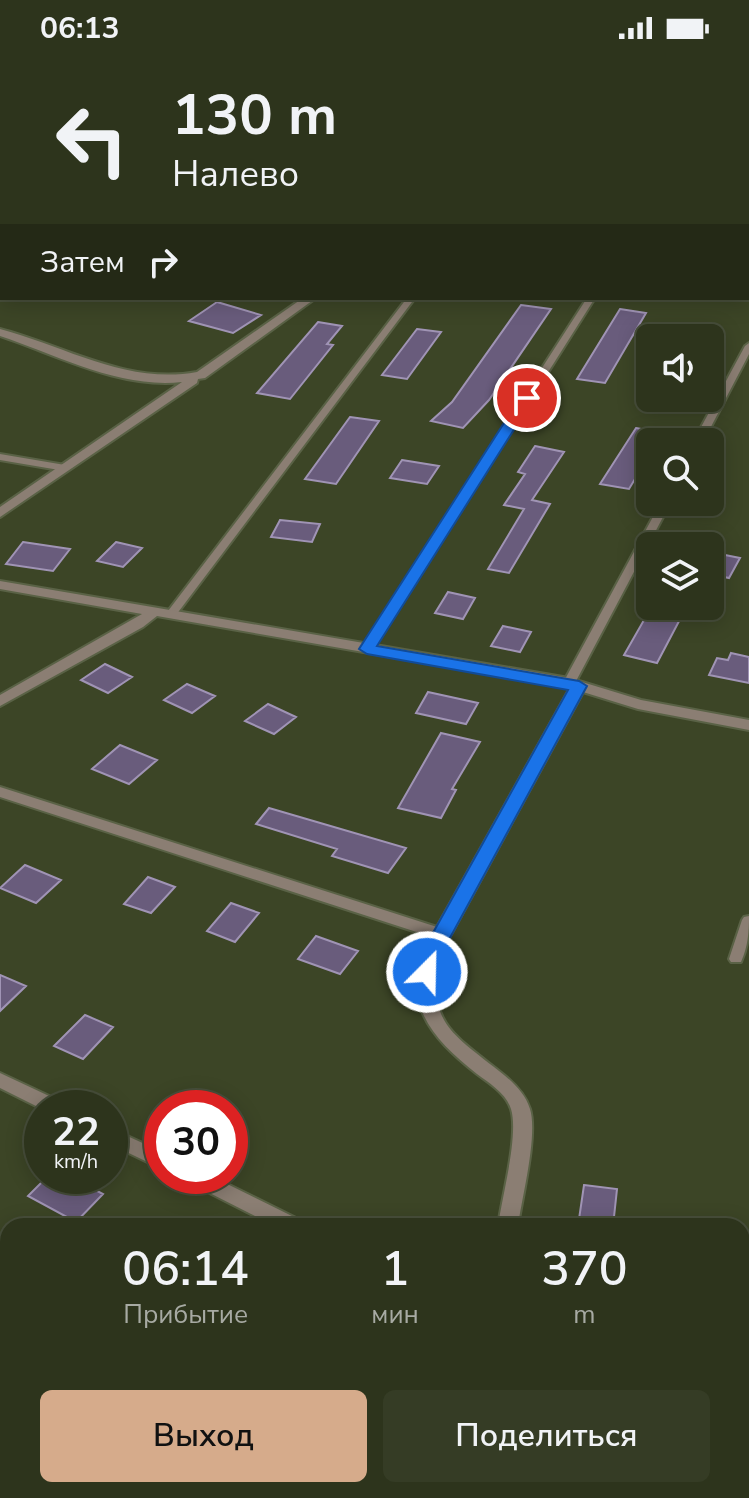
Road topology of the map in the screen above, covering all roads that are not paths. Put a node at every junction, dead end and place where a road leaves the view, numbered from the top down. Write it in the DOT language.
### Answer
graph roads {
  1 [pos="307,300"];
  2 [pos="409,300"];
  3 [pos="590,300"];
  4 [pos="0,332"];
  5 [pos="749,346"];
  6 [pos="201,375"];
  7 [pos="705,428"];
  8 [pos="0,457"];
  9 [pos="65,468"];
  10 [pos="0,513"];
  11 [pos="659,516"];
  12 [pos="0,585"];
  13 [pos="153,612"];
  14 [pos="172,613"];
  15 [pos="367,649"];
  16 [pos="574,685"];
  17 [pos="0,701"];
  18 [pos="749,725"];
  19 [pos="0,792"];
  20 [pos="749,920"];
  21 [pos="443,935"];
  22 [pos="736,959"];
  23 [pos="0,1080"];
  24 [pos="24,1092"];
  25 [pos="229,1194"];
  26 [pos="277,1218"];
  27 [pos="509,1218"];
  1 -- 6 [label="street"];
  2 -- 14 [label="lane"];
  3 -- 15 [label="lane"];
  4 -- 6 [label="street"];
  5 -- 7 [label="lane"];
  6 -- 9 [label="street"];
  8 -- 9 [label="lane"];
  9 -- 10 [label="street"];
  11 -- 16 [label="lane"];
  12 -- 13 [label="street"];
  13 -- 14 [label="street"];
  13 -- 17 [label="street"];
  14 -- 15 [label="street"];
  15 -- 16 [label="street"];
  16 -- 18 [label="street"];
  16 -- 21 [label="street"];
  19 -- 21 [label="street"];
  20 -- 22 [label="lane"];
  21 -- 27 [label="street"];
  23 -- 24 [label="street"];
  25 -- 26 [label="street"];
}
